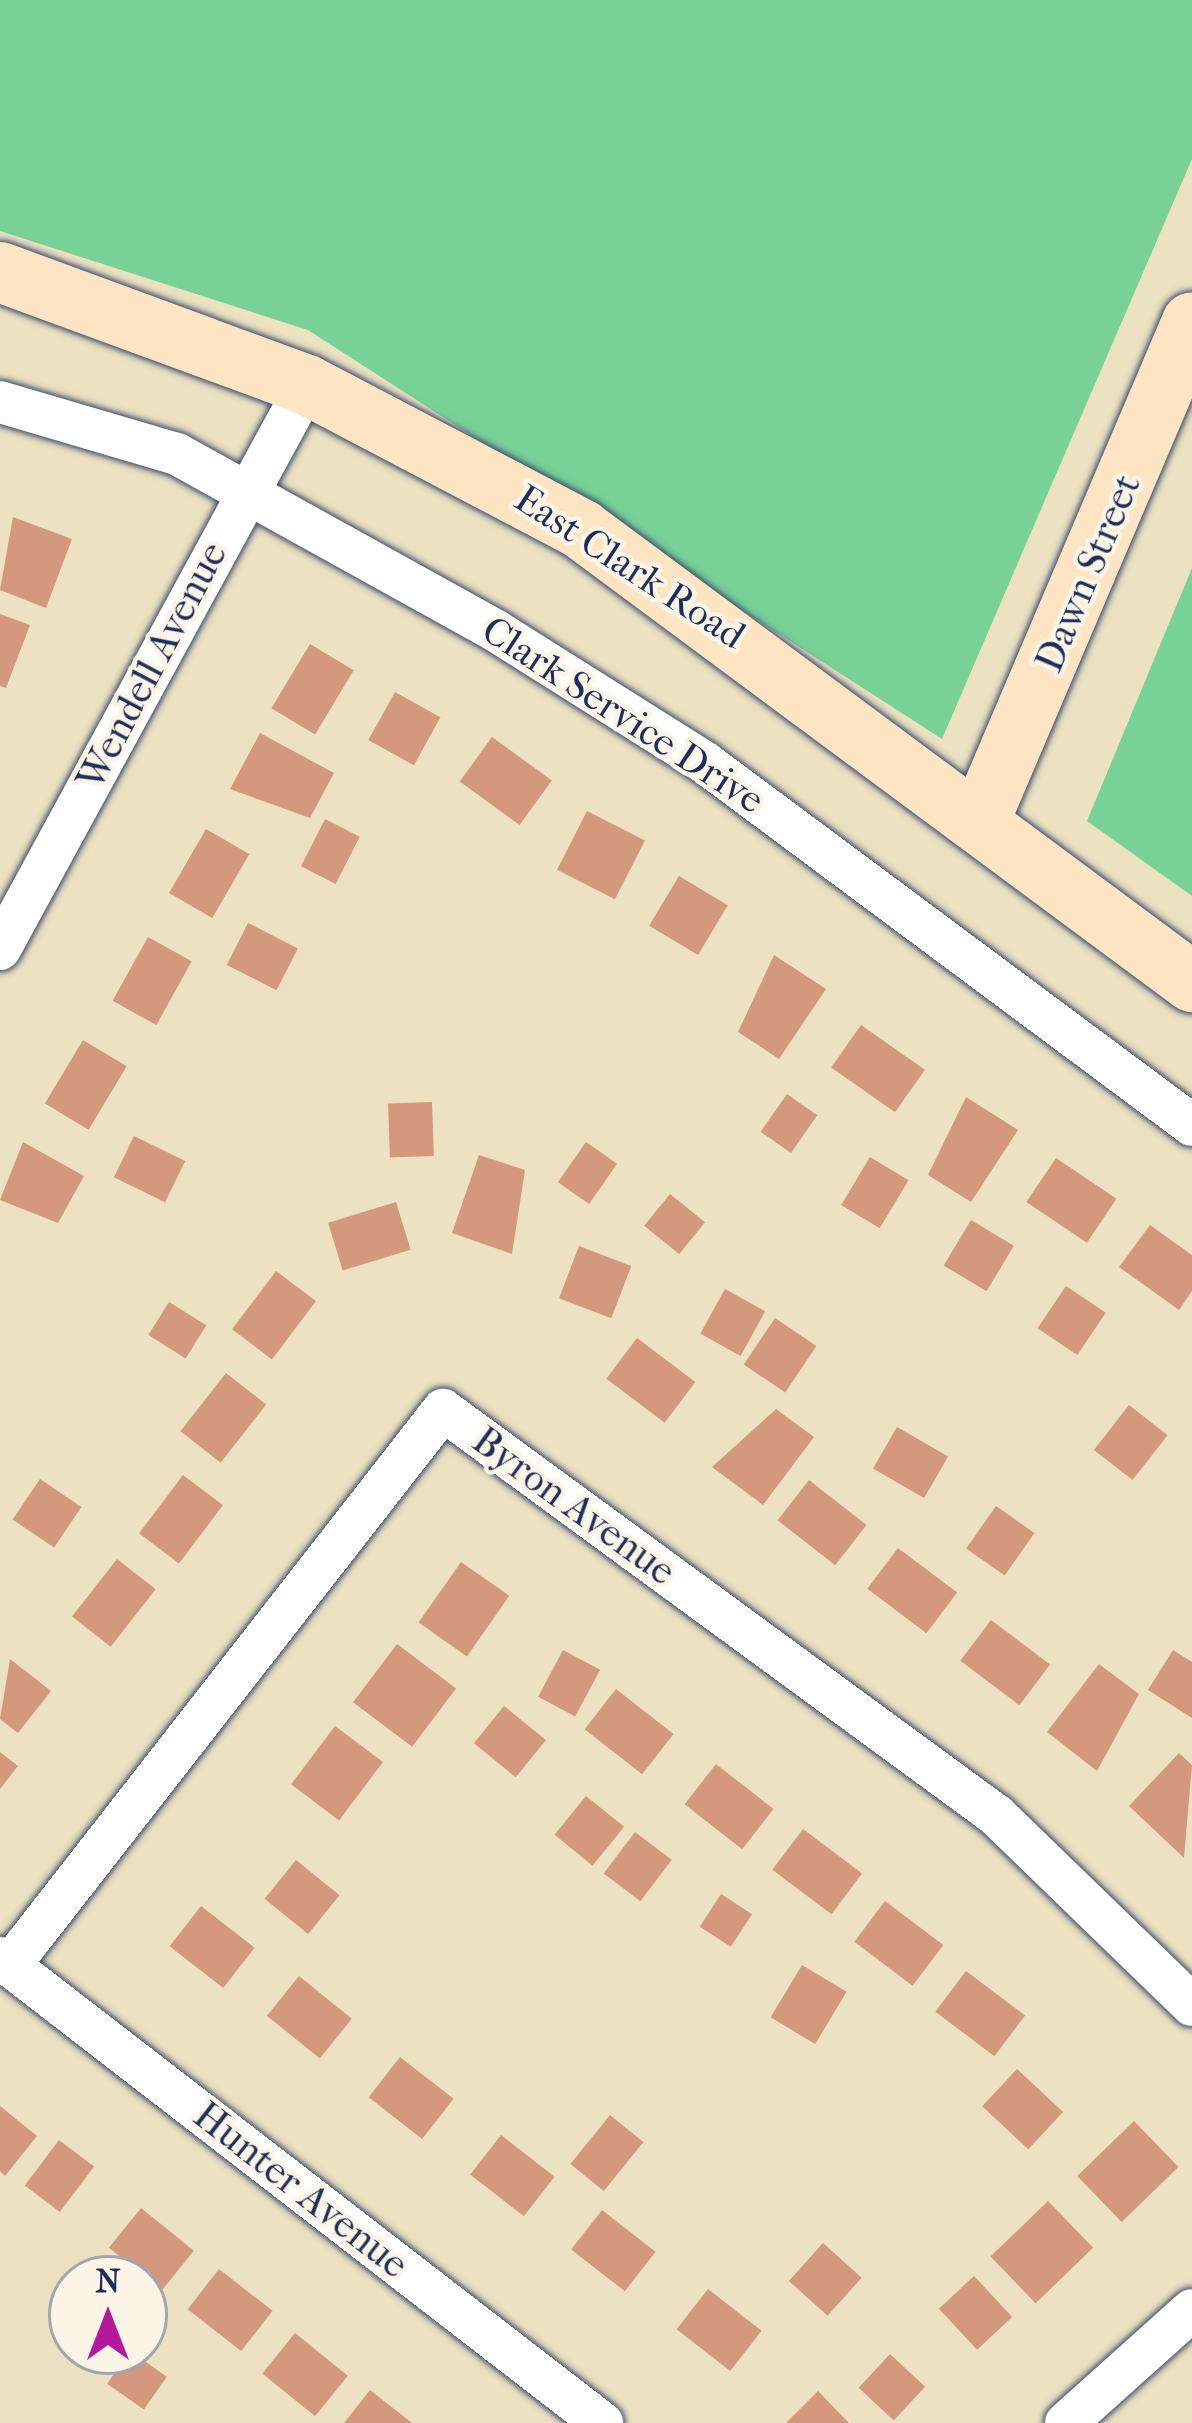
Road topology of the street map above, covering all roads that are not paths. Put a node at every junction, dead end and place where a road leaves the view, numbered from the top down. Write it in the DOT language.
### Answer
graph roads {
  1 [pos="0,272"];
  2 [pos="1192,322"];
  3 [pos="307,385"];
  4 [pos="0,402"];
  5 [pos="248,488"];
  6 [pos="979,822"];
  7 [pos="0,949"];
  8 [pos="1192,982"];
  9 [pos="1192,1125"];
  10 [pos="5,1962"];
  11 [pos="1192,2005"];
  12 [pos="1192,2310"];
  13 [pos="602,2423"];
  14 [pos="1066,2423"];
  1 -- 3 [label="main road, East Clark Road"];
  2 -- 6 [label="main road, Dawn Street"];
  3 -- 5 [label="street, Wendell Avenue"];
  3 -- 6 [label="main road, East Clark Road"];
  4 -- 5 [label="street, Clark Service Drive"];
  5 -- 7 [label="street, Wendell Avenue"];
  5 -- 9 [label="street, Clark Service Drive"];
  6 -- 8 [label="main road, East Clark Road"];
  10 -- 11 [label="street, Byron Avenue"];
  10 -- 13 [label="street, Hunter Avenue"];
  12 -- 14 [label="street"];
}
